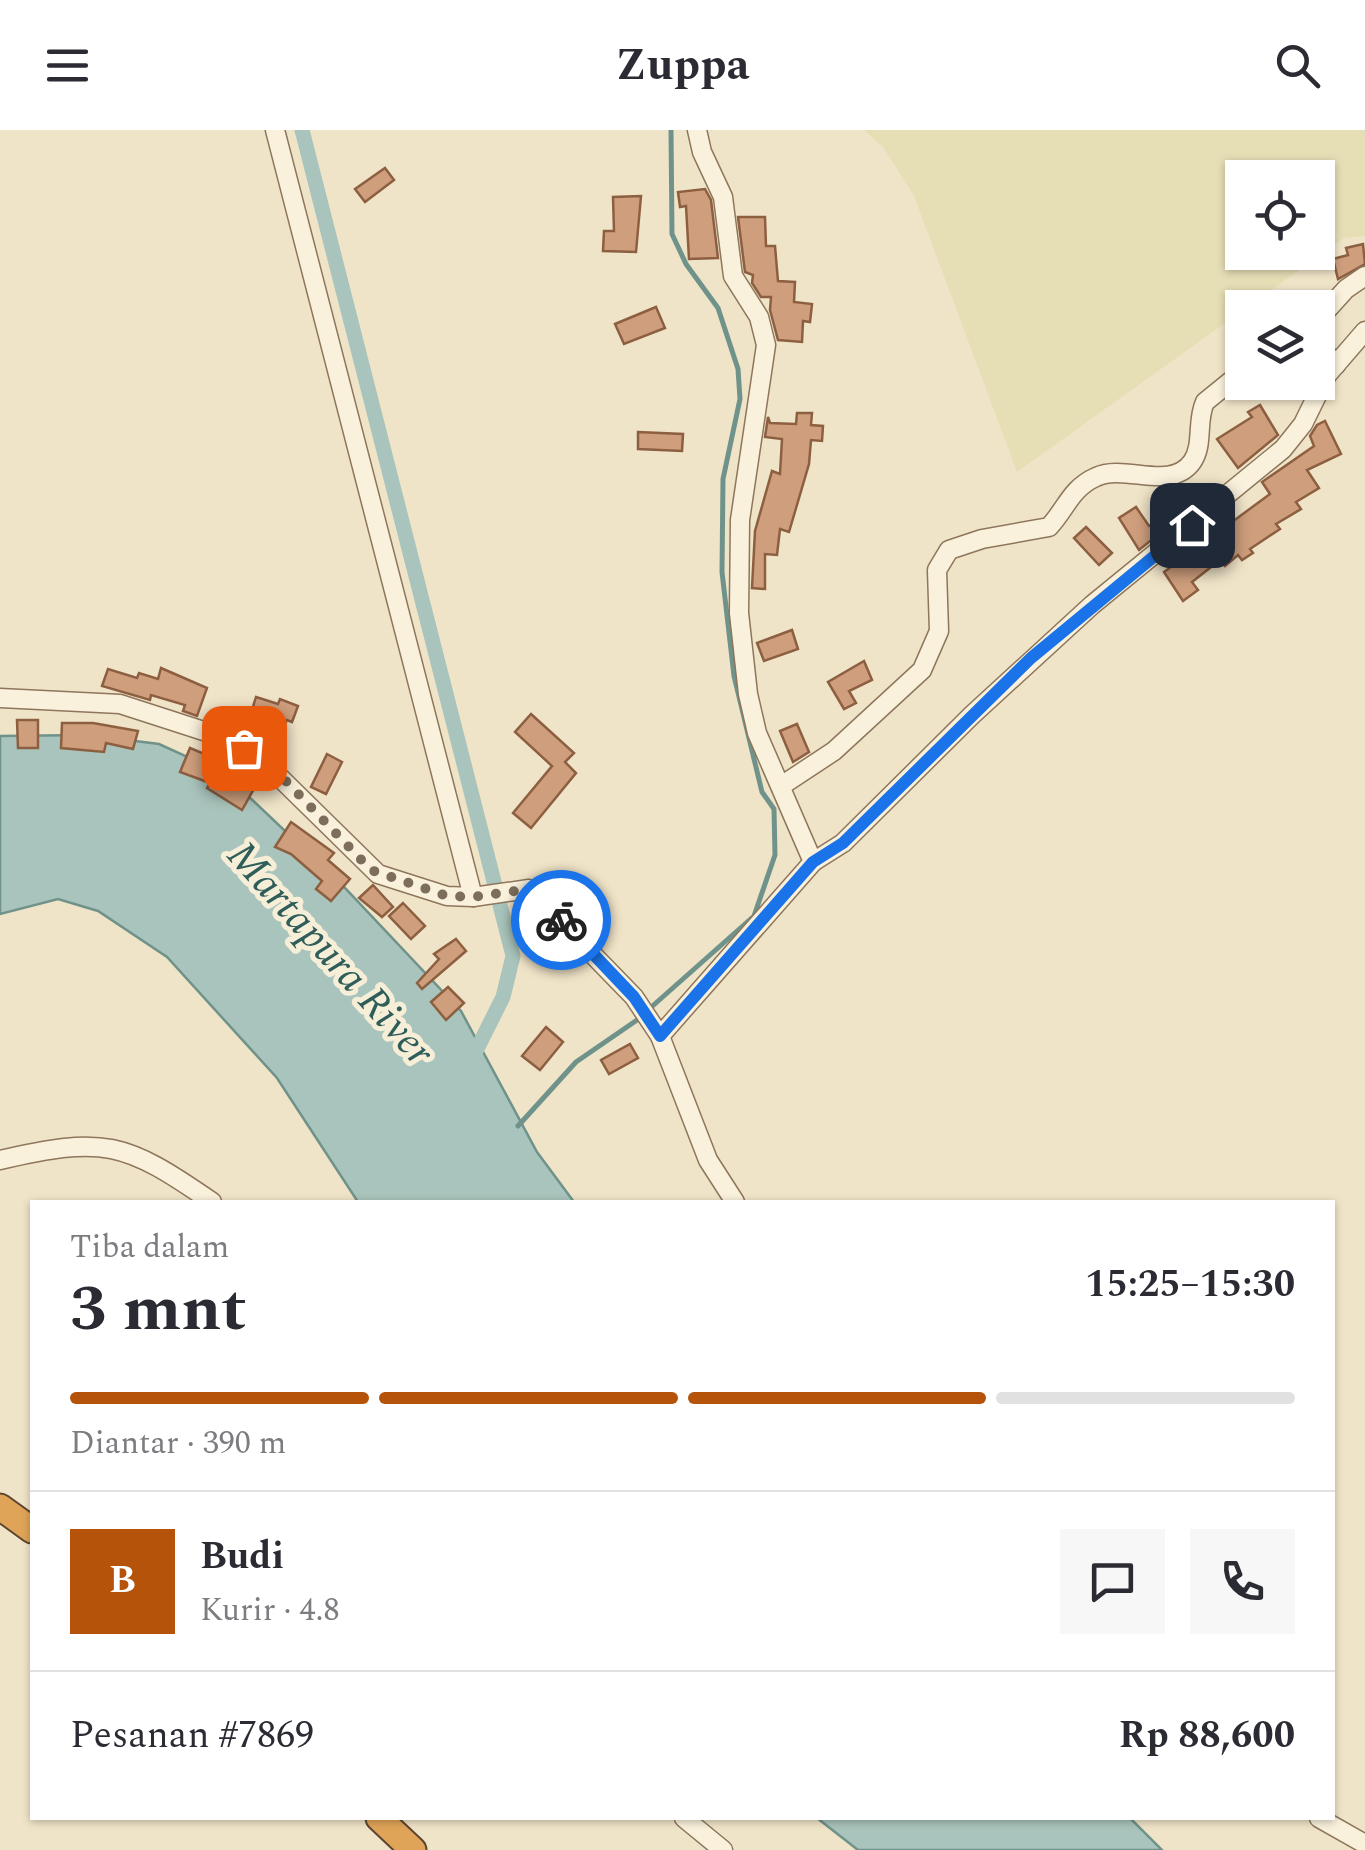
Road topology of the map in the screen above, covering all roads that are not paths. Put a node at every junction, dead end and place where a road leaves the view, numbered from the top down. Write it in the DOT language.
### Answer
graph roads {
  1 [pos="275,130"];
  2 [pos="696,130"];
  3 [pos="1365,276"];
  4 [pos="1335,301"];
  5 [pos="1365,330"];
  6 [pos="1335,360"];
  7 [pos="1225,386"];
  8 [pos="1315,400"];
  9 [pos="0,698"];
  10 [pos="782,789"];
  11 [pos="813,862"];
  12 [pos="476,896"];
  13 [pos="657,1030"];
  14 [pos="0,1160"];
  15 [pos="209,1200"];
  16 [pos="734,1200"];
  17 [pos="0,1506"];
  18 [pos="30,1528"];
  19 [pos="381,1820"];
  20 [pos="686,1820"];
  21 [pos="1323,1820"];
  22 [pos="1365,1844"];
  23 [pos="413,1850"];
  24 [pos="723,1850"];
  1 -- 12 [label="street"];
  2 -- 10 [label="street"];
  3 -- 4 [label="street"];
  5 -- 6 [label="street"];
  7 -- 10 [label="street"];
  8 -- 11 [label="street"];
  9 -- 12 [label="street"];
  10 -- 11 [label="street"];
  11 -- 13 [label="street"];
  12 -- 13 [label="street"];
  13 -- 16 [label="street"];
  14 -- 15 [label="street"];
  17 -- 18 [label="highway"];
  19 -- 23 [label="highway"];
  20 -- 24 [label="street"];
  21 -- 22 [label="street"];
}
